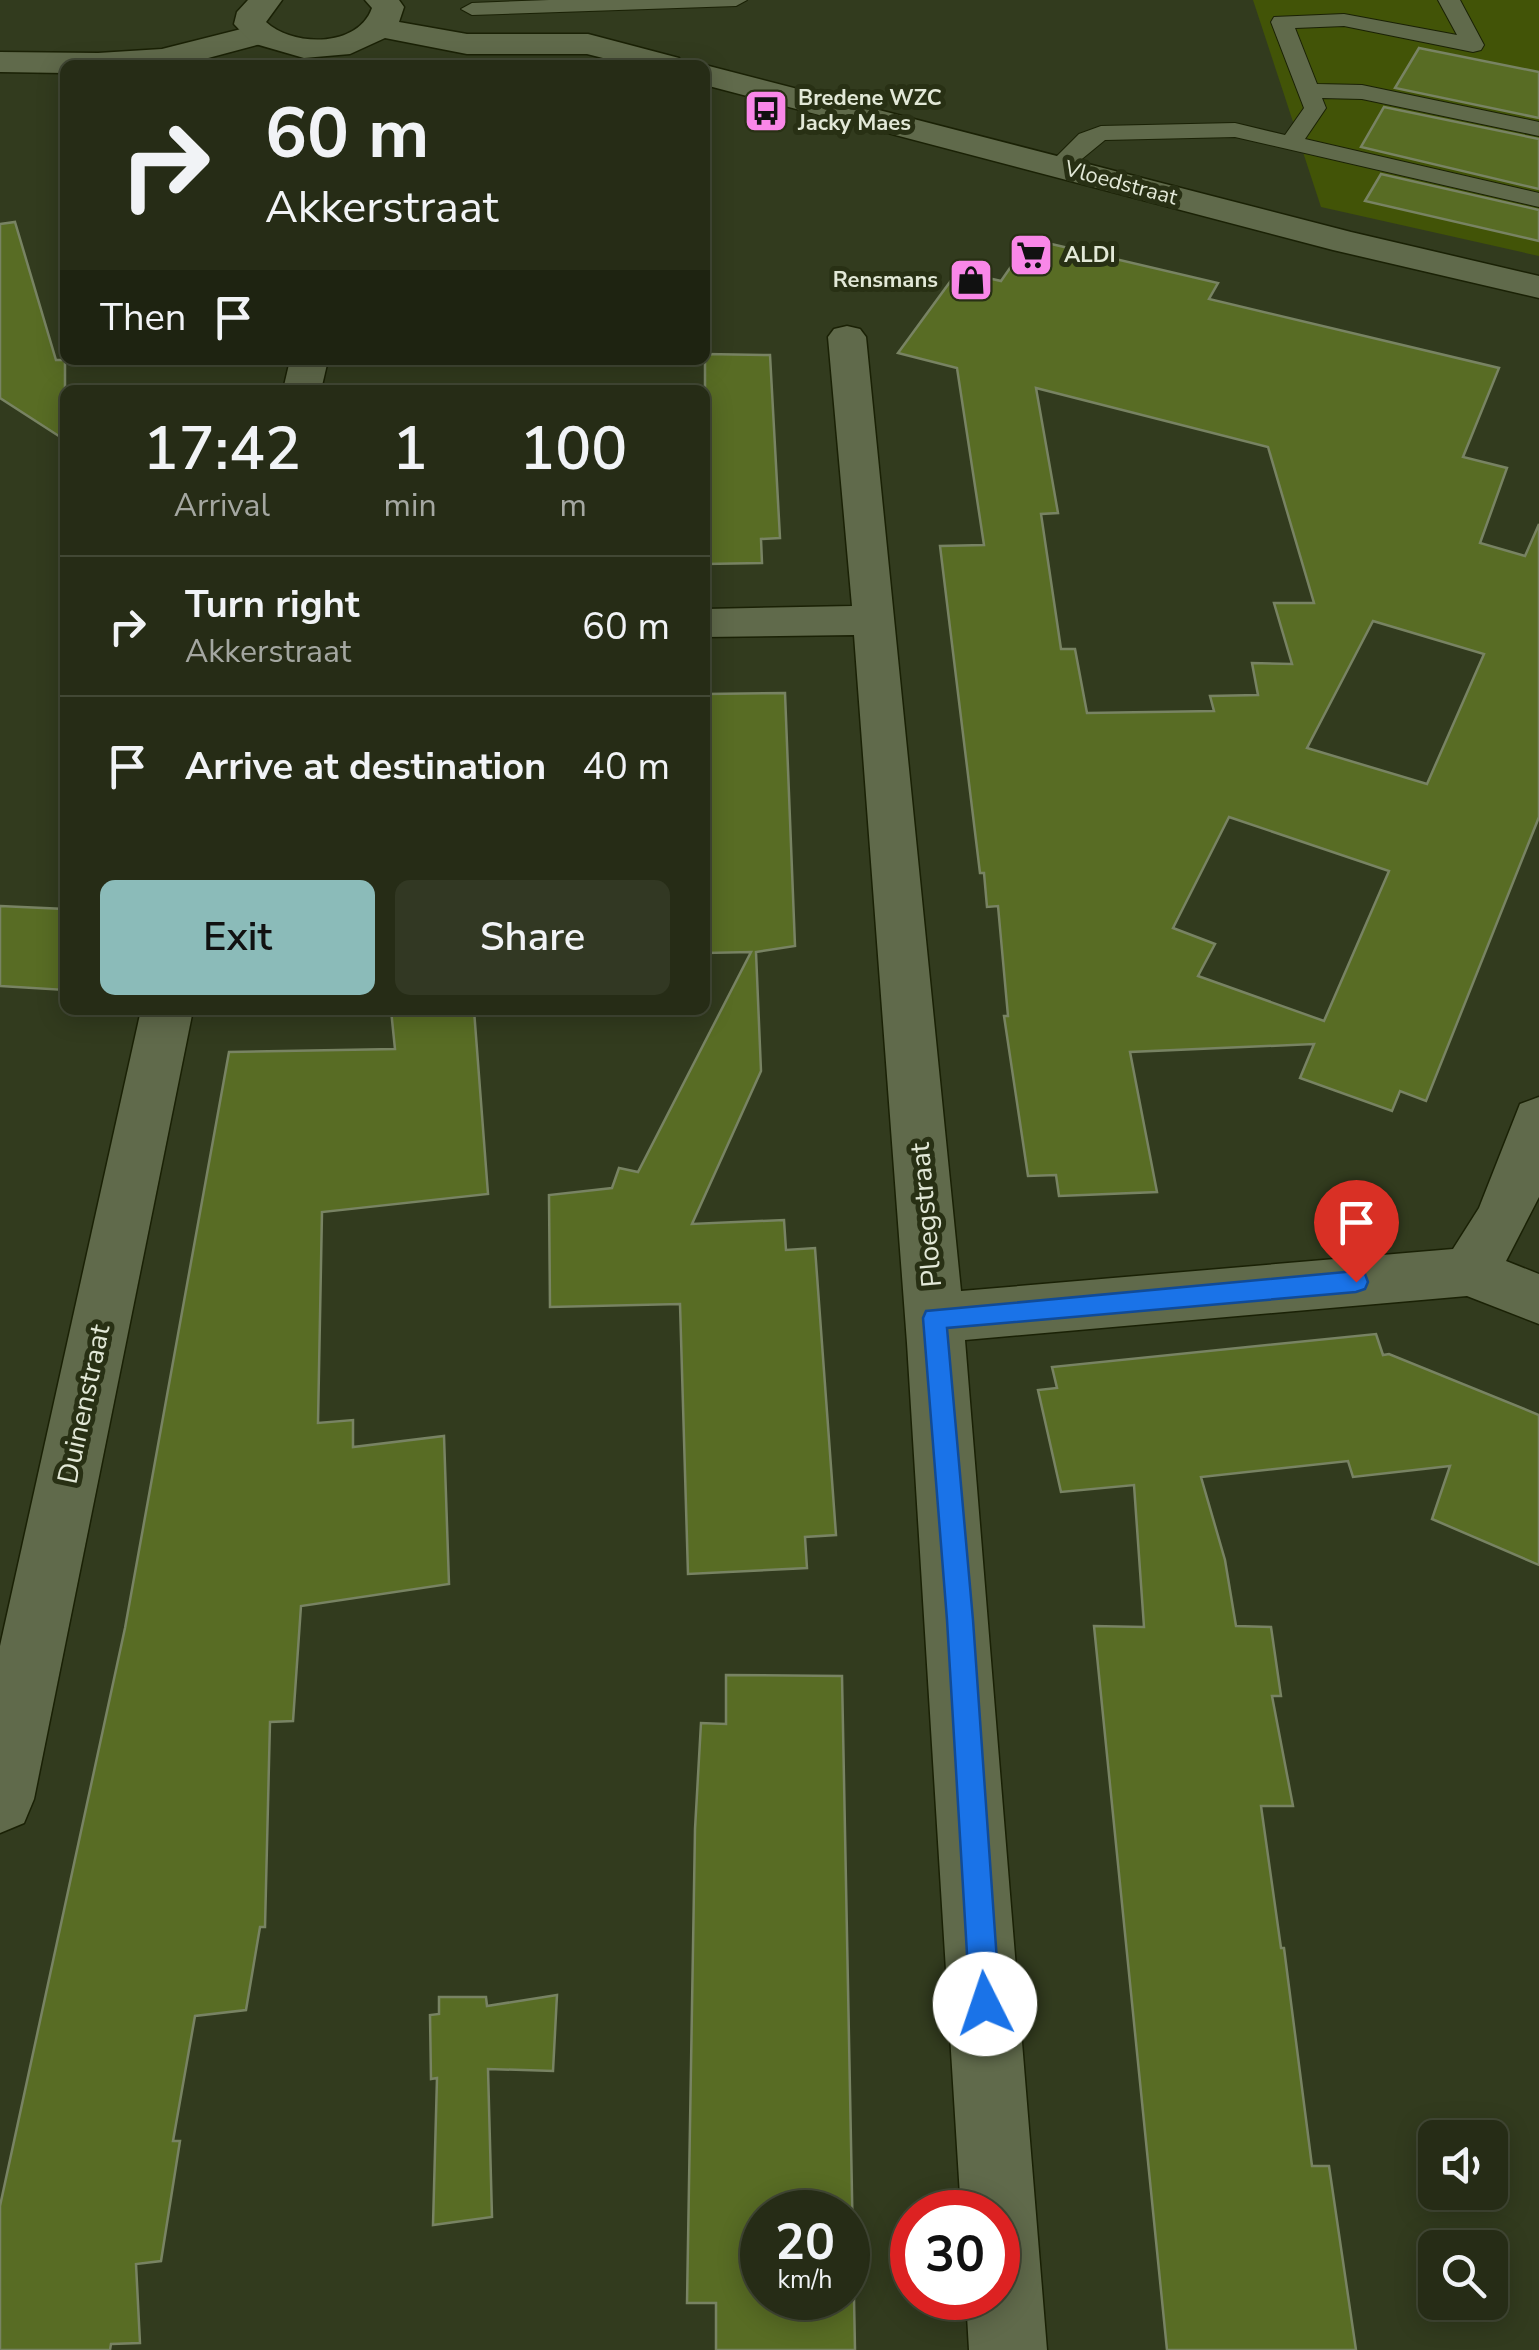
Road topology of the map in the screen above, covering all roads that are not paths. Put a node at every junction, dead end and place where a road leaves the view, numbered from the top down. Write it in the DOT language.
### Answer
graph roads {
  1 [pos="266,0"];
  2 [pos="736,0"];
  3 [pos="1449,0"];
  4 [pos="472,9"];
  5 [pos="381,14"];
  6 [pos="257,35"];
  7 [pos="0,46"];
  8 [pos="177,56"];
  9 [pos="318,57"];
  10 [pos="156,60"];
  11 [pos="649,60"];
  12 [pos="0,62"];
  13 [pos="60,63"];
  14 [pos="710,75"];
  15 [pos="1306,91"];
  16 [pos="1539,129"];
  17 [pos="1290,143"];
  18 [pos="1058,167"];
  19 [pos="1539,200"];
  20 [pos="1539,287"];
  21 [pos="847,336"];
  22 [pos="876,620"];
  23 [pos="710,623"];
  24 [pos="166,1015"];
  25 [pos="1539,1119"];
  26 [pos="1469,1272"];
  27 [pos="1539,1299"];
  28 [pos="934,1318"];
  29 [pos="0,1798"];
  30 [pos="1008,2350"];
  1 -- 6 [label="street"];
  2 -- 4 [label="lane"];
  3 -- 15 [label="lane"];
  5 -- 9 [label="street"];
  5 -- 11 [label="street"];
  6 -- 8 [label="street"];
  6 -- 9 [label="street"];
  7 -- 8 [label="street"];
  8 -- 10 [label="street"];
  12 -- 13 [label="street"];
  14 -- 18 [label="street, Vloedstraat"];
  15 -- 16 [label="lane"];
  15 -- 17 [label="lane"];
  17 -- 18 [label="lane"];
  17 -- 19 [label="lane"];
  18 -- 20 [label="street, Vloedstraat"];
  21 -- 22 [label="street, Ploegstraat"];
  22 -- 23 [label="street"];
  22 -- 28 [label="street, Ploegstraat"];
  24 -- 29 [label="street, Duinenstraat"];
  25 -- 26 [label="street"];
  26 -- 27 [label="street"];
  26 -- 28 [label="street"];
  28 -- 30 [label="street, Ploegstraat"];
}
